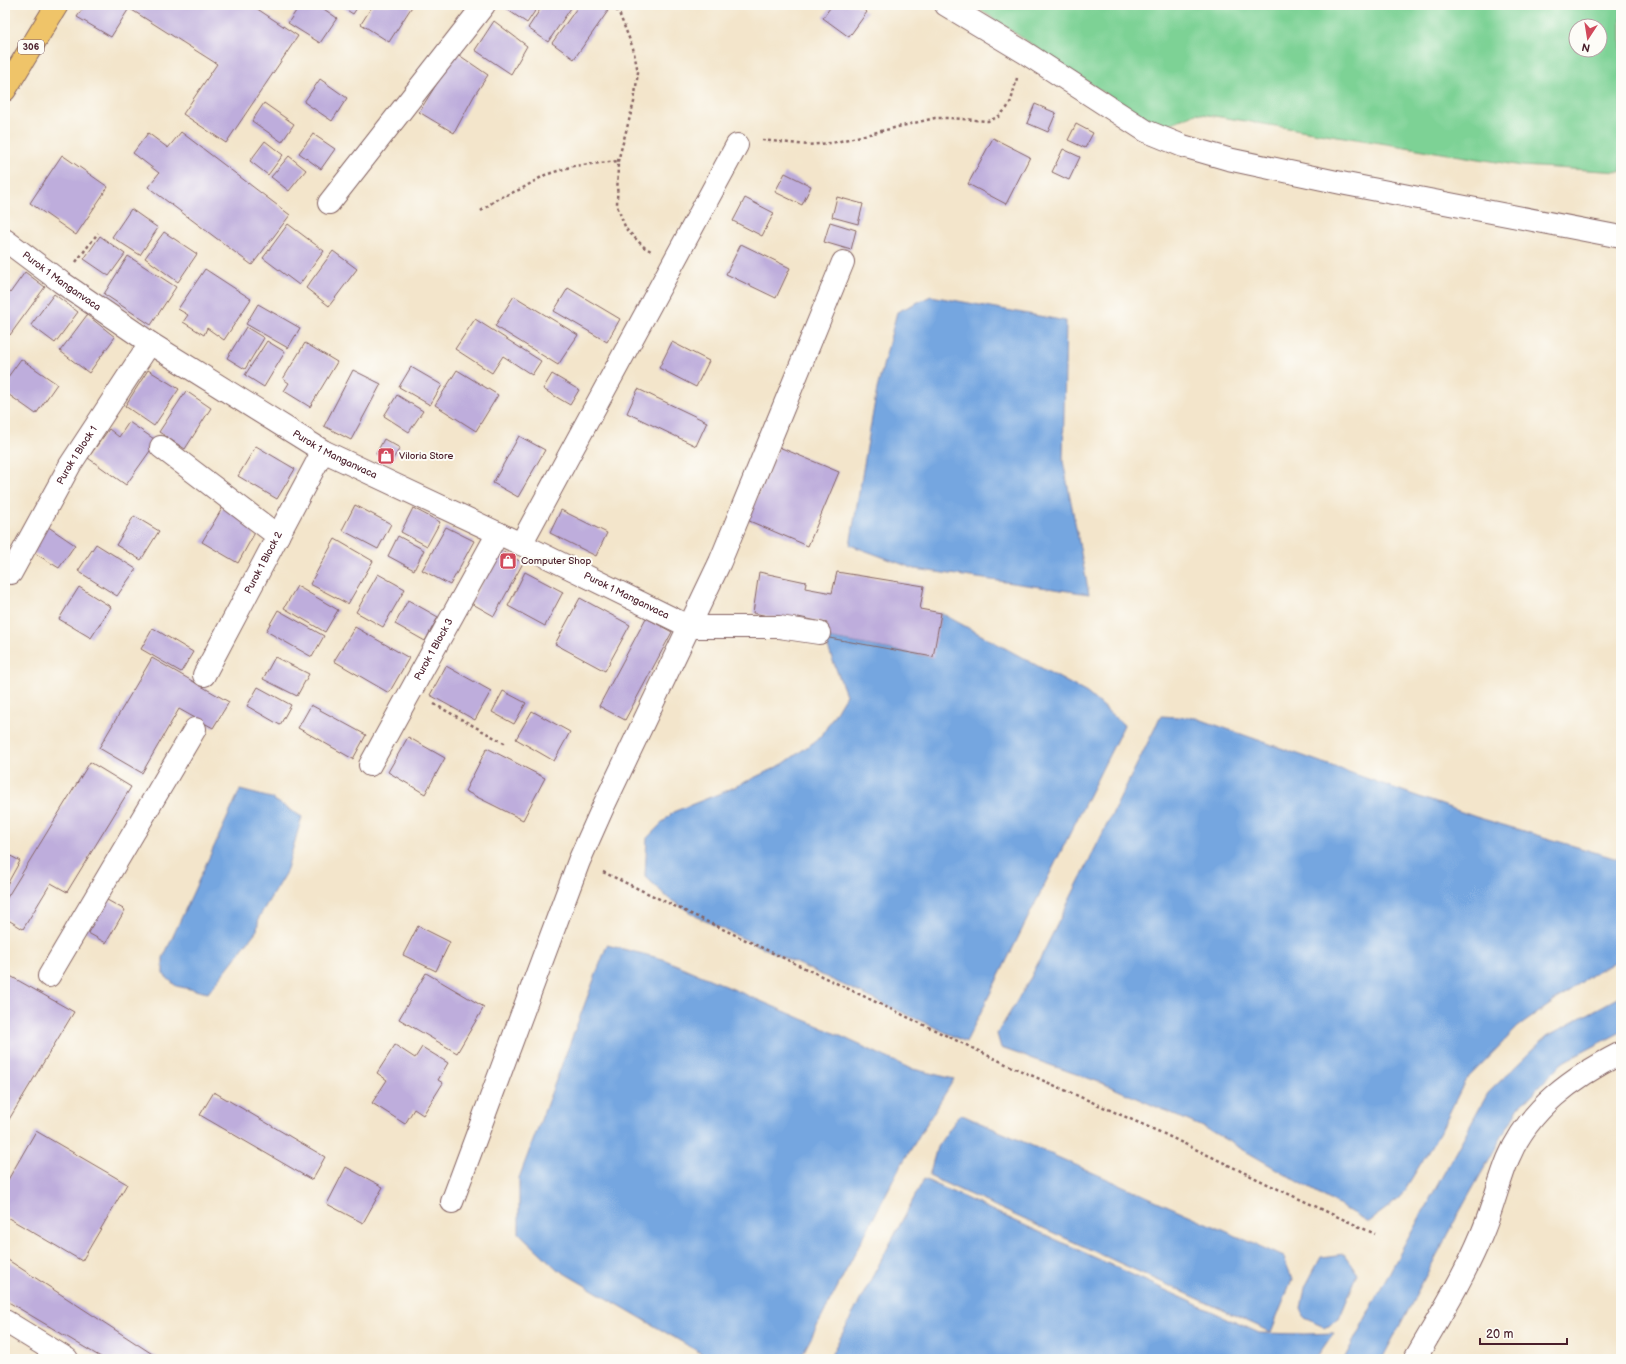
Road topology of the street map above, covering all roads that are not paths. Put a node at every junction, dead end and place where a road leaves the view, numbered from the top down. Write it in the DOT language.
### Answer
graph roads {
  1 [pos="57,5"];
  2 [pos="484,5"];
  3 [pos="946,5"];
  4 [pos="5,90"];
  5 [pos="737,145"];
  6 [pos="329,203"];
  7 [pos="1621,237"];
  8 [pos="5,240"];
  9 [pos="843,262"];
  10 [pos="150,343"];
  11 [pos="161,447"];
  12 [pos="323,452"];
  13 [pos="498,533"];
  14 [pos="278,536"];
  15 [pos="521,544"];
  16 [pos="11,573"];
  17 [pos="690,627"];
  18 [pos="819,633"];
  19 [pos="204,675"];
  20 [pos="195,729"];
  21 [pos="370,765"];
  22 [pos="49,976"];
  23 [pos="1621,1053"];
  24 [pos="452,1202"];
  25 [pos="5,1321"];
  26 [pos="67,1359"];
  27 [pos="1415,1359"];
  1 -- 4 [label="main road, 306"];
  2 -- 6 [label="street"];
  3 -- 7 [label="street"];
  5 -- 15 [label="street"];
  8 -- 10 [label="street, Purok 1 Manganvaca"];
  9 -- 17 [label="street"];
  10 -- 12 [label="street, Purok 1 Manganvaca"];
  10 -- 16 [label="street, Purok 1 Block 1"];
  11 -- 14 [label="street"];
  12 -- 13 [label="street, Purok 1 Manganvaca"];
  12 -- 14 [label="street, Purok 1 Block 2"];
  13 -- 15 [label="street, Purok 1 Manganvaca"];
  13 -- 21 [label="street, Purok 1 Block 3"];
  14 -- 19 [label="street, Purok 1 Block 2"];
  15 -- 17 [label="street, Purok 1 Manganvaca"];
  17 -- 18 [label="street"];
  17 -- 24 [label="street"];
  20 -- 22 [label="street"];
  23 -- 27 [label="street"];
  25 -- 26 [label="street"];
}
